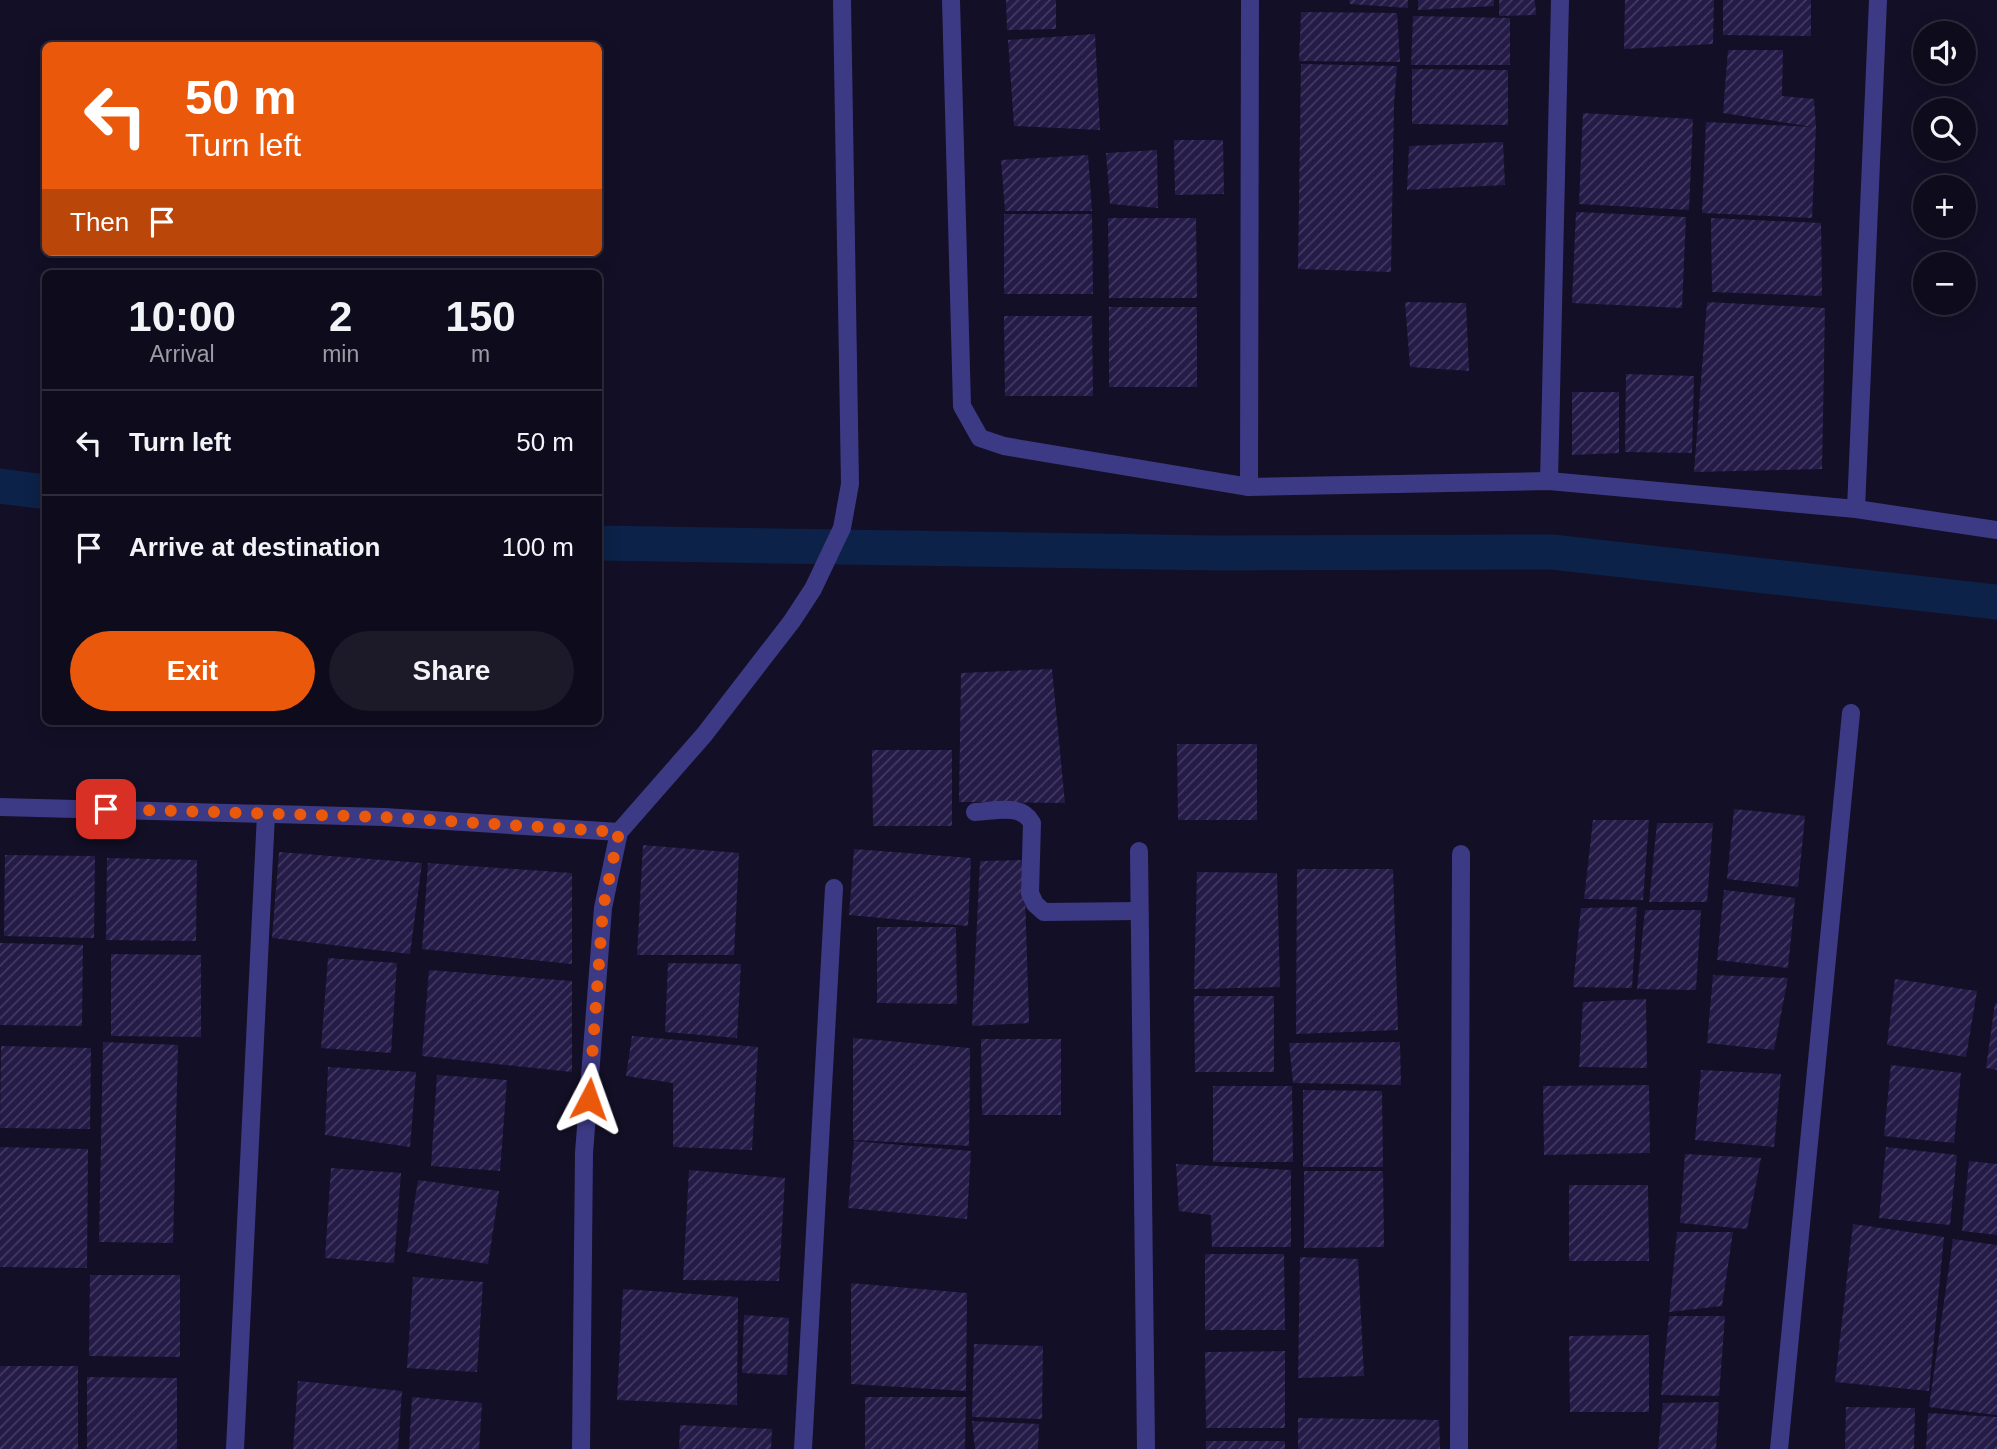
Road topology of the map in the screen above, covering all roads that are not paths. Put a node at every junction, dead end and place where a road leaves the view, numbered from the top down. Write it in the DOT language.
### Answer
graph roads {
  1 [pos="842,0"];
  2 [pos="951,0"];
  3 [pos="1250,0"];
  4 [pos="1560,0"];
  5 [pos="1878,0"];
  6 [pos="1549,481"];
  7 [pos="1249,487"];
  8 [pos="1856,509"];
  9 [pos="1997,530"];
  10 [pos="1851,713"];
  11 [pos="0,807"];
  12 [pos="975,812"];
  13 [pos="266,814"];
  14 [pos="619,832"];
  15 [pos="1139,851"];
  16 [pos="1461,854"];
  17 [pos="834,888"];
  18 [pos="1139,911"];
  19 [pos="236,1449"];
  20 [pos="581,1449"];
  21 [pos="803,1449"];
  22 [pos="1146,1449"];
  23 [pos="1459,1449"];
  24 [pos="1779,1449"];
  1 -- 14 [label="street"];
  2 -- 7 [label="street"];
  3 -- 7 [label="street"];
  4 -- 6 [label="street"];
  5 -- 8 [label="street"];
  6 -- 7 [label="street"];
  6 -- 8 [label="street"];
  8 -- 9 [label="street"];
  10 -- 24 [label="street"];
  11 -- 13 [label="street"];
  12 -- 18 [label="street"];
  13 -- 14 [label="street"];
  13 -- 19 [label="street"];
  14 -- 20 [label="street"];
  15 -- 18 [label="street"];
  16 -- 23 [label="street"];
  17 -- 21 [label="street"];
  18 -- 22 [label="street"];
}
